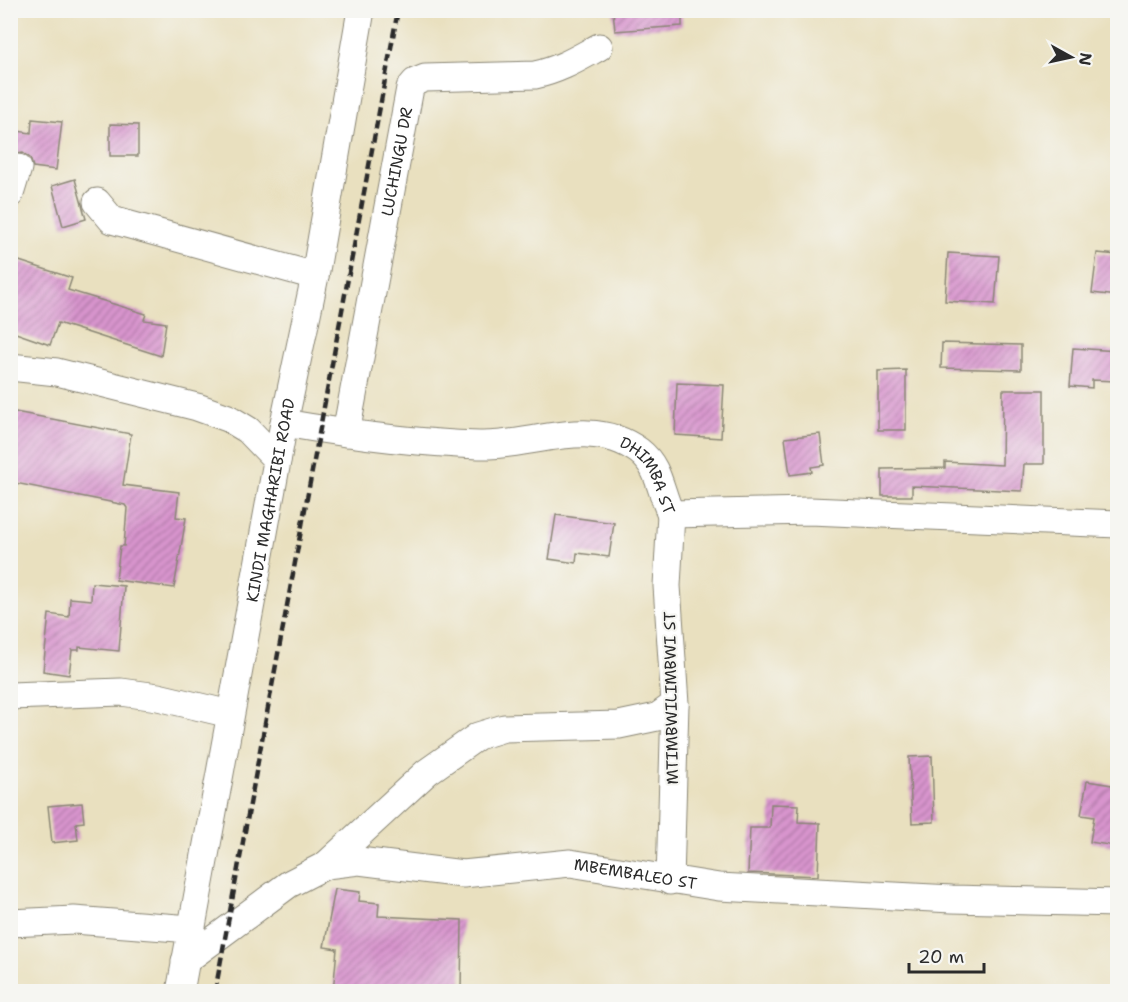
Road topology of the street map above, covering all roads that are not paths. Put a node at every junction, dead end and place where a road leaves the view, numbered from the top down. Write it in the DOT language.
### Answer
graph roads {
  1 [pos="361,10"];
  2 [pos="599,46"];
  3 [pos="18,168"];
  4 [pos="10,194"];
  5 [pos="97,202"];
  6 [pos="315,276"];
  7 [pos="10,367"];
  8 [pos="284,423"];
  9 [pos="346,433"];
  10 [pos="277,460"];
  11 [pos="671,514"];
  12 [pos="1118,524"];
  13 [pos="10,696"];
  14 [pos="675,704"];
  15 [pos="230,714"];
  16 [pos="326,865"];
  17 [pos="670,881"];
  18 [pos="1118,903"];
  19 [pos="10,923"];
  20 [pos="191,929"];
  21 [pos="185,962"];
  22 [pos="180,992"];
  1 -- 6 [label="street, KINDI MAGHARIBI ROAD"];
  2 -- 9 [label="street, LUCHINGU DR"];
  3 -- 4 [label="street"];
  5 -- 6 [label="street"];
  6 -- 8 [label="street, KINDI MAGHARIBI ROAD"];
  7 -- 10 [label="street"];
  8 -- 9 [label="street, DHIMBA ST"];
  8 -- 10 [label="street, KINDI MAGHARIBI ROAD"];
  9 -- 11 [label="street, DHIMBA ST"];
  10 -- 15 [label="street, KINDI MAGHARIBI ROAD"];
  11 -- 12 [label="street, DHIMBA ST"];
  11 -- 14 [label="street, MTIMBWILIMBWI ST"];
  13 -- 15 [label="street"];
  14 -- 16 [label="street"];
  14 -- 17 [label="street, MTIMBWILIMBWI ST"];
  15 -- 20 [label="street, KINDI MAGHARIBI ROAD"];
  16 -- 17 [label="street, MBEMBALEO ST"];
  16 -- 21 [label="street, MBEMBALEO ST"];
  17 -- 18 [label="street, MBEMBALEO ST"];
  19 -- 20 [label="street"];
  20 -- 21 [label="street, KINDI MAGHARIBI ROAD"];
  21 -- 22 [label="street, KINDI MAGHARIBI ROAD"];
}
